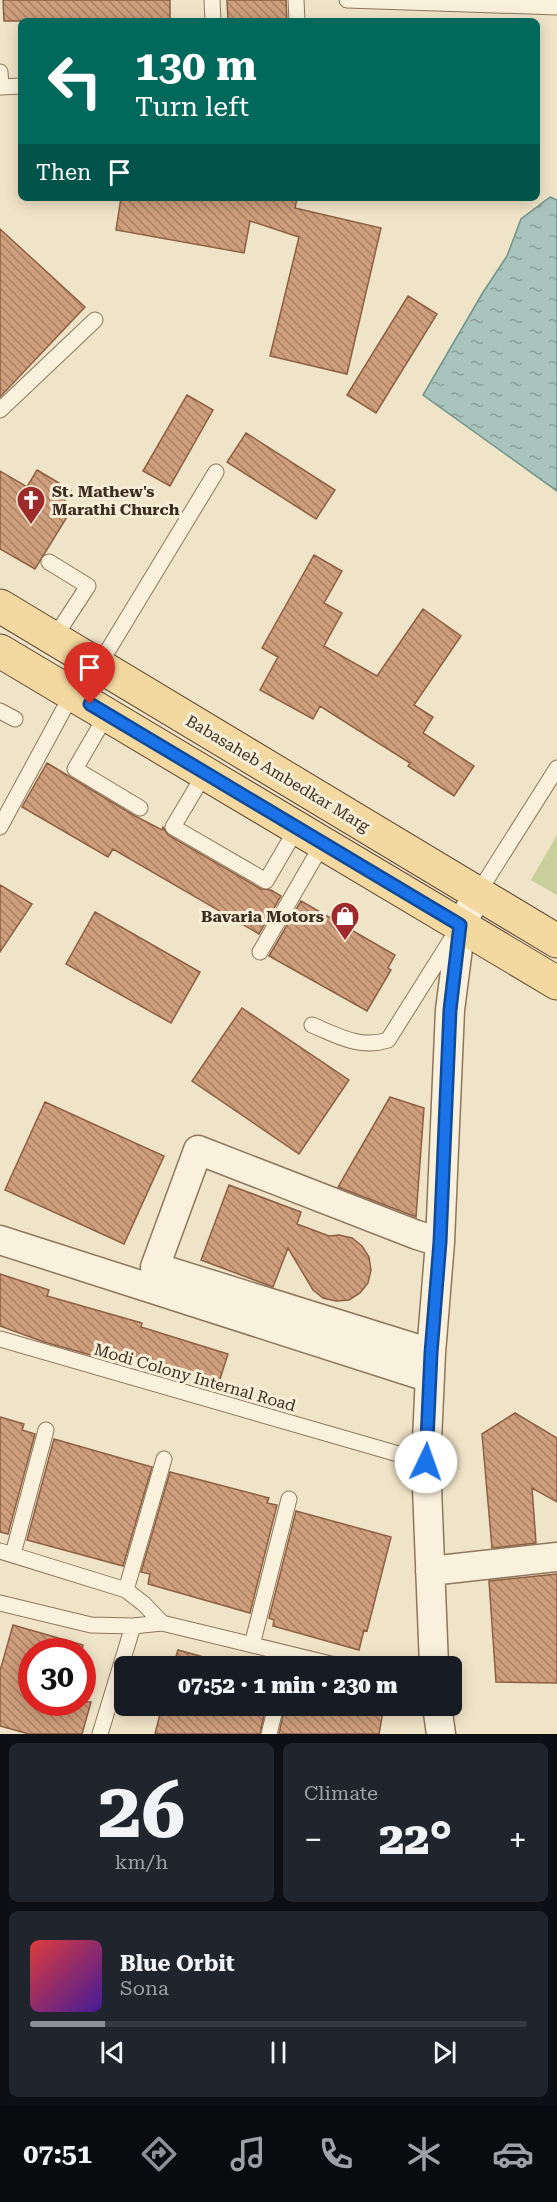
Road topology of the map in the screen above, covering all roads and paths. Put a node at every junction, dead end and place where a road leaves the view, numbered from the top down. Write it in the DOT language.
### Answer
graph roads {
  1 [pos="212,0"];
  2 [pos="296,0"];
  3 [pos="347,0"];
  4 [pos="557,7"];
  5 [pos="213,18"];
  6 [pos="297,18"];
  7 [pos="0,72"];
  8 [pos="18,86"];
  9 [pos="95,320"];
  10 [pos="0,410"];
  11 [pos="216,472"];
  12 [pos="48,562"];
  13 [pos="0,606"];
  14 [pos="54,638"];
  15 [pos="0,651"];
  16 [pos="99,665"];
  17 [pos="72,694"];
  18 [pos="0,711"];
  19 [pos="107,714"];
  20 [pos="15,719"];
  21 [pos="557,768"];
  22 [pos="205,773"];
  23 [pos="140,807"];
  24 [pos="0,827"];
  25 [pos="310,836"];
  26 [pos="478,893"];
  27 [pos="460,925"];
  28 [pos="557,941"];
  29 [pos="260,952"];
  30 [pos="557,983"];
  31 [pos="312,1025"];
  32 [pos="0,1239"];
  33 [pos="440,1242"];
  34 [pos="0,1340"];
  35 [pos="430,1366"];
  36 [pos="46,1430"];
  37 [pos="165,1459"];
  38 [pos="426,1462"];
  39 [pos="289,1499"];
  40 [pos="7,1552"];
  41 [pos="557,1557"];
  42 [pos="430,1571"];
  43 [pos="126,1590"];
  44 [pos="1,1606"];
  45 [pos="162,1623"];
  46 [pos="133,1626"];
  47 [pos="252,1645"];
  48 [pos="278,1656"];
  49 [pos="434,1656"];
  50 [pos="274,1716"];
  51 [pos="438,1716"];
  52 [pos="100,1734"];
  53 [pos="269,1734"];
  54 [pos="441,1734"];
  1 -- 5 [label="lane"];
  2 -- 6 [label="lane"];
  3 -- 4 [label="lane"];
  7 -- 8 [label="lane"];
  9 -- 10 [label="lane"];
  11 -- 16 [label="lane"];
  12 -- 14 [label="lane"];
  13 -- 14 [label="main road, Babasaheb Ambedkar Marg"];
  14 -- 16 [label="main road, Babasaheb Ambedkar Marg"];
  15 -- 17 [label="main road"];
  16 -- 26 [label="main road, Babasaheb Ambedkar Marg"];
  17 -- 19 [label="main road"];
  17 -- 24 [label="lane"];
  18 -- 20 [label="lane"];
  19 -- 22 [label="main road"];
  19 -- 23 [label="lane"];
  21 -- 26 [label="lane"];
  22 -- 25 [label="main road"];
  22 -- 25 [label="lane"];
  25 -- 27 [label="main road"];
  25 -- 29 [label="lane"];
  26 -- 27 [label="street"];
  26 -- 28 [label="main road, Babasaheb Ambedkar Marg"];
  27 -- 30 [label="main road"];
  27 -- 31 [label="lane"];
  27 -- 33 [label="street"];
  32 -- 35 [label="street"];
  33 -- 35 [label="street"];
  33 -- 35 [label="street"];
  34 -- 38 [label="lane, Modi Colony Internal Road"];
  35 -- 38 [label="street"];
  36 -- 40 [label="lane"];
  37 -- 43 [label="lane"];
  38 -- 42 [label="street"];
  39 -- 47 [label="lane"];
  40 -- 43 [label="lane"];
  41 -- 42 [label="street"];
  42 -- 49 [label="street"];
  43 -- 45 [label="lane"];
  44 -- 46 [label="lane"];
  45 -- 46 [label="lane"];
  45 -- 47 [label="lane"];
  46 -- 52 [label="lane"];
  47 -- 48 [label="lane"];
  50 -- 53 [label="lane"];
  51 -- 54 [label="street"];
}
